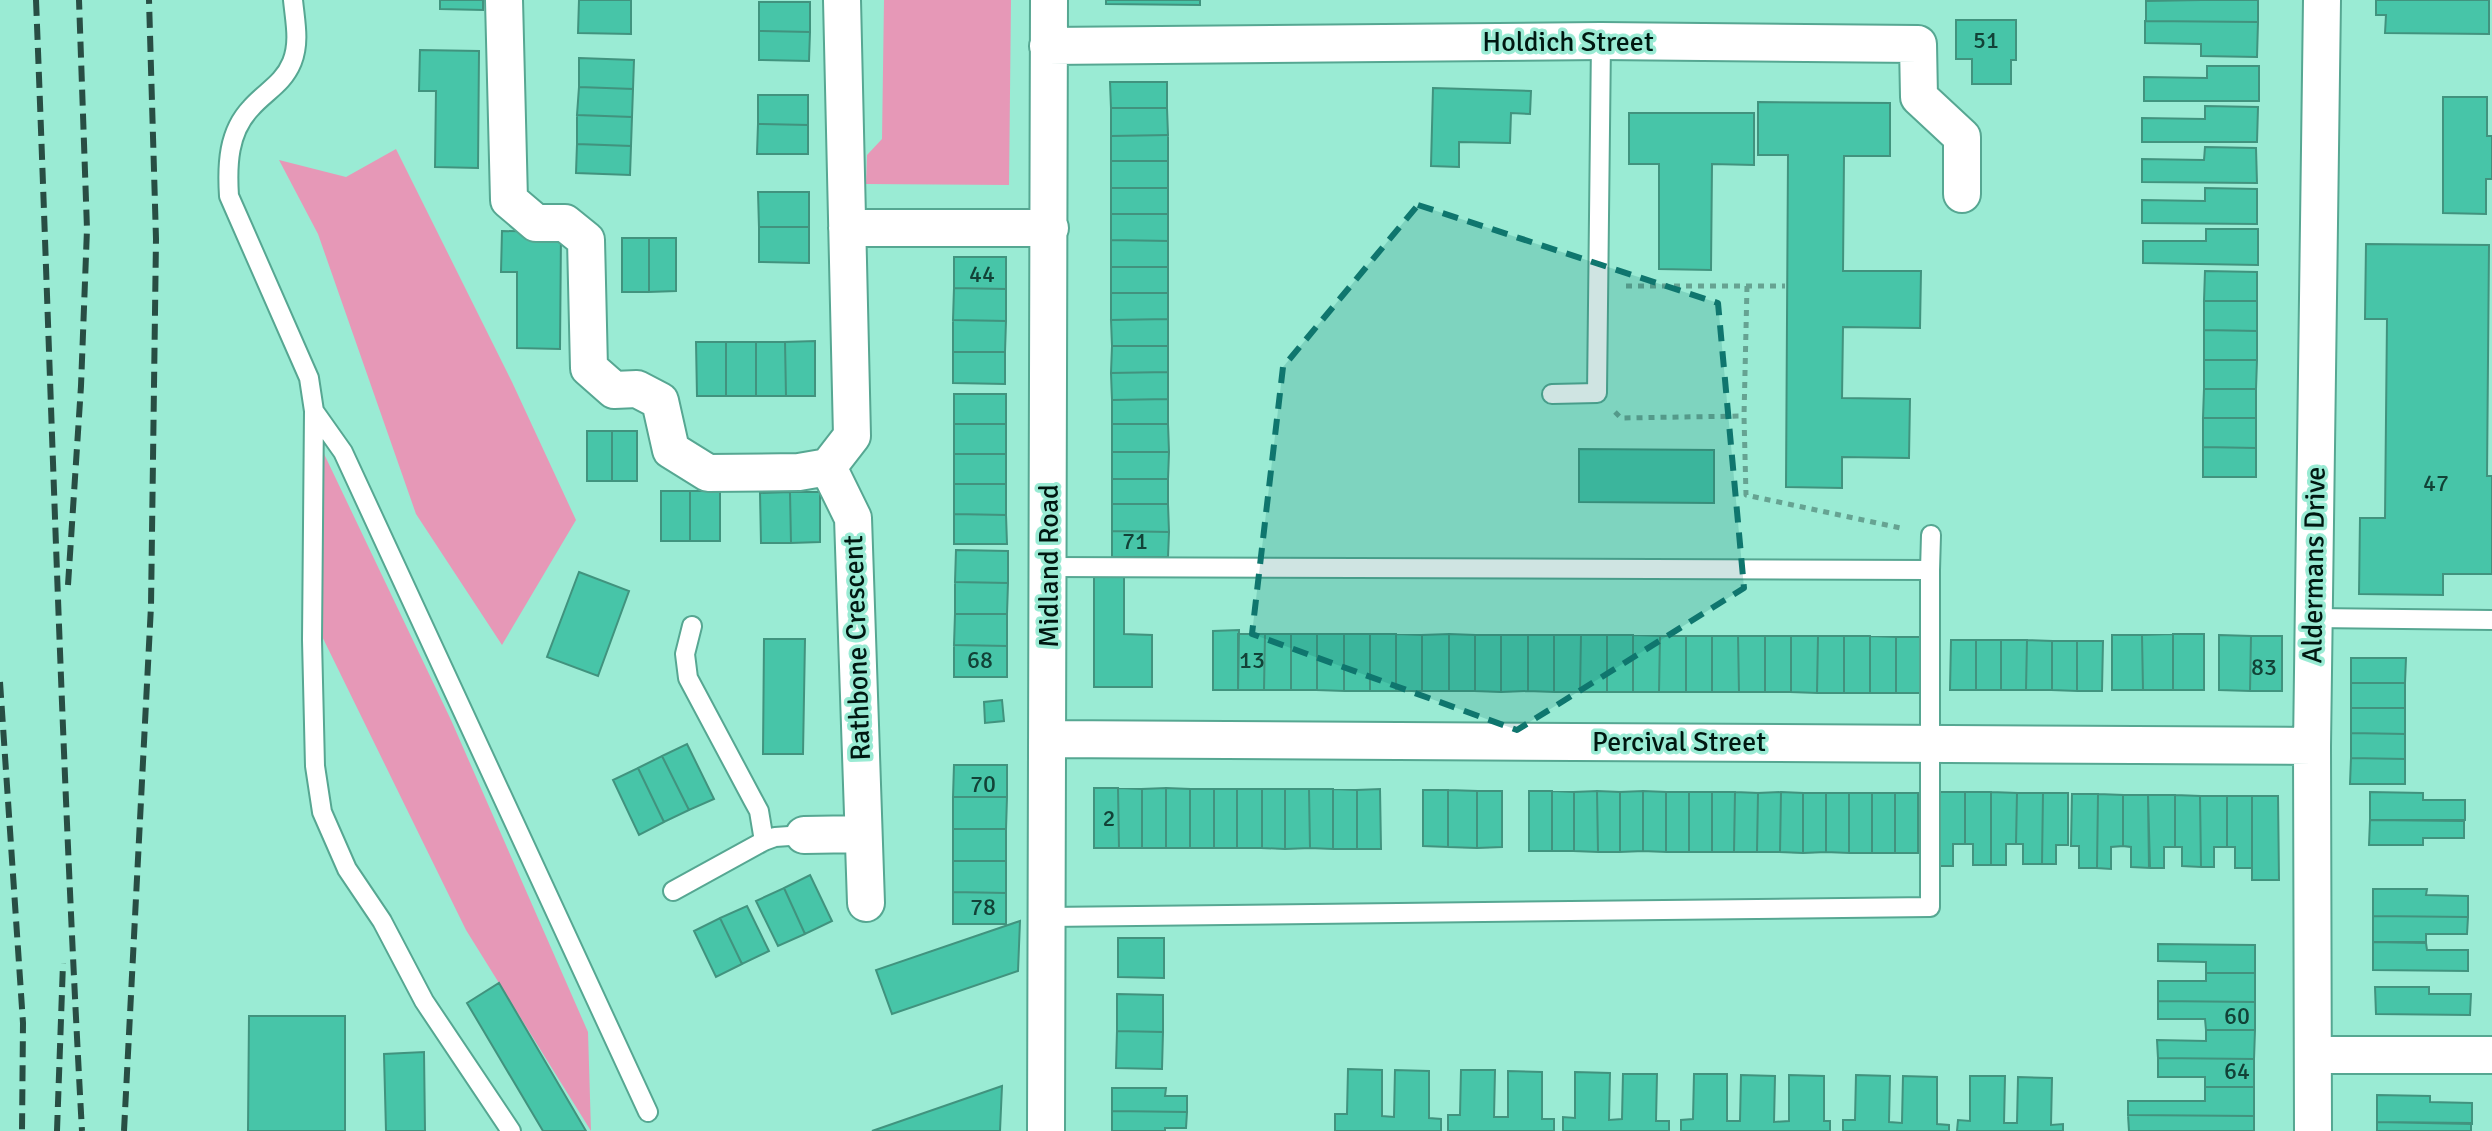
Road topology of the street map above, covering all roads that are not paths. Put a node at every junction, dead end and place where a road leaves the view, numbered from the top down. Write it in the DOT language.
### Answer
graph roads {
  1 [pos="293,0"];
  2 [pos="504,0"];
  3 [pos="842,0"];
  4 [pos="1049,0"];
  5 [pos="2322,0"];
  6 [pos="1601,41"];
  7 [pos="1048,46"];
  8 [pos="1962,194"];
  9 [pos="847,228"];
  10 [pos="1050,228"];
  11 [pos="1552,394"];
  12 [pos="314,411"];
  13 [pos="828,467"];
  14 [pos="1931,535"];
  15 [pos="1049,567"];
  16 [pos="1930,570"];
  17 [pos="2314,618"];
  18 [pos="2492,620"];
  19 [pos="692,626"];
  20 [pos="1047,739"];
  21 [pos="1931,744"];
  22 [pos="2312,746"];
  23 [pos="863,834"];
  24 [pos="804,835"];
  25 [pos="764,841"];
  26 [pos="673,891"];
  27 [pos="866,903"];
  28 [pos="1047,917"];
  29 [pos="2314,1055"];
  30 [pos="2492,1055"];
  31 [pos="648,1112"];
  32 [pos="511,1131"];
  33 [pos="1046,1131"];
  34 [pos="2313,1131"];
  1 -- 12 [label="lane"];
  2 -- 13 [label="street"];
  3 -- 9 [label="street"];
  4 -- 7 [label="street, Midland Road"];
  5 -- 17 [label="street, Aldermans Drive"];
  6 -- 7 [label="street, Holdich Street"];
  6 -- 8 [label="street, Holdich Street"];
  6 -- 11 [label="lane"];
  7 -- 10 [label="street, Midland Road"];
  9 -- 10 [label="street"];
  9 -- 13 [label="street"];
  10 -- 15 [label="street, Midland Road"];
  12 -- 31 [label="lane"];
  12 -- 32 [label="lane"];
  13 -- 23 [label="street, Rathbone Crescent"];
  14 -- 16 [label="lane"];
  15 -- 16 [label="lane"];
  15 -- 20 [label="street, Midland Road"];
  16 -- 21 [label="lane"];
  17 -- 18 [label="lane"];
  17 -- 22 [label="street, Aldermans Drive"];
  19 -- 25 [label="lane"];
  20 -- 21 [label="street, Percival Street"];
  20 -- 28 [label="street, Midland Road"];
  21 -- 22 [label="street, Percival Street"];
  21 -- 28 [label="lane"];
  22 -- 29 [label="street, Aldermans Drive"];
  23 -- 24 [label="street"];
  23 -- 27 [label="street, Rathbone Crescent"];
  24 -- 25 [label="lane"];
  25 -- 26 [label="lane"];
  28 -- 33 [label="street, Midland Road"];
  29 -- 30 [label="street"];
  29 -- 34 [label="street, Aldermans Drive"];
}
